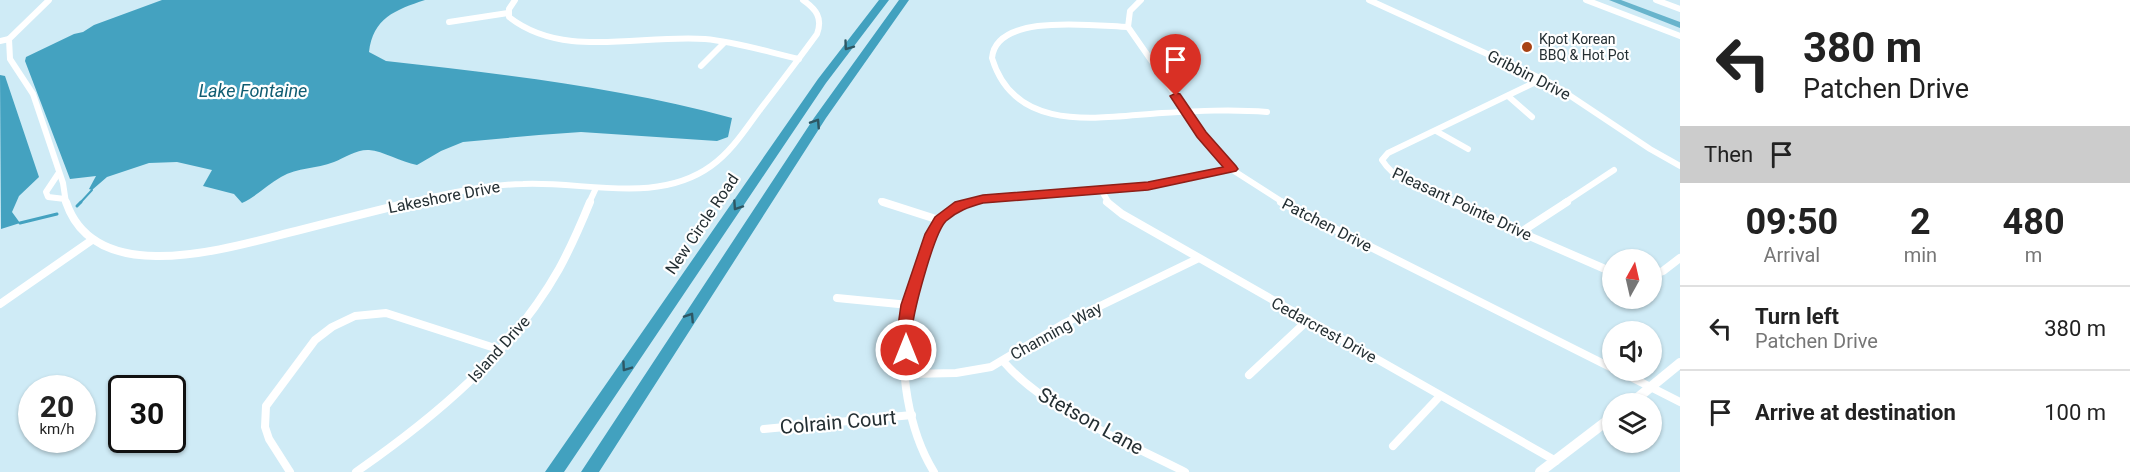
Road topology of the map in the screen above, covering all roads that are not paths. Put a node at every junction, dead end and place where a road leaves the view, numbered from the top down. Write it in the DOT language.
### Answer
graph roads {
  1 [pos="49,0"];
  2 [pos="515,0"];
  3 [pos="803,0"];
  4 [pos="884,0"];
  5 [pos="904,0"];
  6 [pos="1141,0"];
  7 [pos="1369,0"];
  8 [pos="1586,0"];
  9 [pos="1613,0"];
  10 [pos="1631,0"];
  11 [pos="1656,0"];
  12 [pos="1677,8"];
  13 [pos="1664,12"];
  14 [pos="508,13"];
  15 [pos="1680,18"];
  16 [pos="449,22"];
  17 [pos="1680,26"];
  18 [pos="1128,27"];
  19 [pos="1680,36"];
  20 [pos="9,39"];
  21 [pos="0,40"];
  22 [pos="724,43"];
  23 [pos="799,59"];
  24 [pos="700,66"];
  25 [pos="1542,79"];
  26 [pos="1508,96"];
  27 [pos="1186,112"];
  28 [pos="1267,112"];
  29 [pos="1532,117"];
  30 [pos="1436,131"];
  31 [pos="1468,149"];
  32 [pos="1680,166"];
  33 [pos="1231,169"];
  34 [pos="1614,170"];
  35 [pos="58,174"];
  36 [pos="596,188"];
  37 [pos="1101,190"];
  38 [pos="65,199"];
  39 [pos="881,201"];
  40 [pos="939,220"];
  41 [pos="1521,232"];
  42 [pos="92,240"];
  43 [pos="1680,258"];
  44 [pos="1197,259"];
  45 [pos="1602,268"];
  46 [pos="1662,271"];
  47 [pos="837,298"];
  48 [pos="2,300"];
  49 [pos="909,305"];
  50 [pos="1307,321"];
  51 [pos="501,350"];
  52 [pos="1003,362"];
  53 [pos="1602,363"];
  54 [pos="1680,363"];
  55 [pos="908,374"];
  56 [pos="1249,375"];
  57 [pos="1639,381"];
  58 [pos="1651,387"];
  59 [pos="1644,393"];
  60 [pos="1440,396"];
  61 [pos="1680,402"];
  62 [pos="912,415"];
  63 [pos="1602,425"];
  64 [pos="764,429"];
  65 [pos="1393,446"];
  66 [pos="1556,461"];
  67 [pos="290,472"];
  68 [pos="356,472"];
  69 [pos="554,472"];
  70 [pos="590,472"];
  71 [pos="934,472"];
  72 [pos="1185,472"];
  73 [pos="1540,472"];
  1 -- 20 [label="street"];
  2 -- 14 [label="street"];
  3 -- 23 [label="street, Lakeshore Drive"];
  4 -- 69 [label="highway, New Circle Road, one-way"];
  70 -- 5 [label="highway, one-way"];
  6 -- 18 [label="street"];
  7 -- 25 [label="street, Gribbin Drive"];
  8 -- 19 [label="street"];
  9 -- 17 [label="highway"];
  10 -- 13 [label="highway"];
  11 -- 12 [label="street"];
  12 -- 13 [label="street"];
  13 -- 15 [label="highway"];
  14 -- 16 [label="street"];
  14 -- 22 [label="street"];
  18 -- 27 [label="street, Patchen Drive"];
  18 -- 27 [label="street"];
  20 -- 21 [label="street"];
  20 -- 35 [label="street, Lakeshore Drive"];
  22 -- 23 [label="street"];
  22 -- 24 [label="street"];
  23 -- 36 [label="street, Lakeshore Drive"];
  25 -- 26 [label="street, Pleasant Pointe Drive"];
  25 -- 32 [label="street, Gribbin Drive"];
  26 -- 29 [label="street"];
  26 -- 30 [label="street, Pleasant Pointe Drive"];
  27 -- 28 [label="street"];
  27 -- 33 [label="street, Patchen Drive"];
  30 -- 31 [label="street"];
  30 -- 41 [label="street, Pleasant Pointe Drive"];
  33 -- 37 [label="street"];
  33 -- 53 [label="street, Patchen Drive"];
  34 -- 41 [label="street"];
  35 -- 38 [label="street, Lakeshore Drive"];
  35 -- 38 [label="street, Lakeshore Drive"];
  36 -- 42 [label="street, Lakeshore Drive"];
  36 -- 51 [label="street, Island Drive"];
  37 -- 40 [label="street"];
  37 -- 44 [label="street, Cedarcrest Drive"];
  38 -- 42 [label="street, Lakeshore Drive"];
  39 -- 40 [label="street"];
  40 -- 49 [label="street"];
  41 -- 45 [label="street, Pleasant Pointe Drive"];
  42 -- 48 [label="street"];
  43 -- 46 [label="street"];
  44 -- 50 [label="street, Cedarcrest Drive"];
  44 -- 52 [label="street, Channing Way"];
  47 -- 49 [label="street"];
  49 -- 55 [label="street"];
  50 -- 56 [label="street"];
  50 -- 60 [label="street, Cedarcrest Drive"];
  51 -- 67 [label="street"];
  51 -- 68 [label="street, Island Drive"];
  52 -- 55 [label="street, Channing Way"];
  52 -- 72 [label="street, Stetson Lane"];
  54 -- 58 [label="street"];
  55 -- 62 [label="street"];
  57 -- 58 [label="street"];
  58 -- 59 [label="street"];
  58 -- 61 [label="street"];
  60 -- 65 [label="street"];
  60 -- 66 [label="street, Cedarcrest Drive"];
  62 -- 64 [label="street, Colrain Court"];
  62 -- 71 [label="street"];
  63 -- 66 [label="street"];
  66 -- 73 [label="street"];
}
